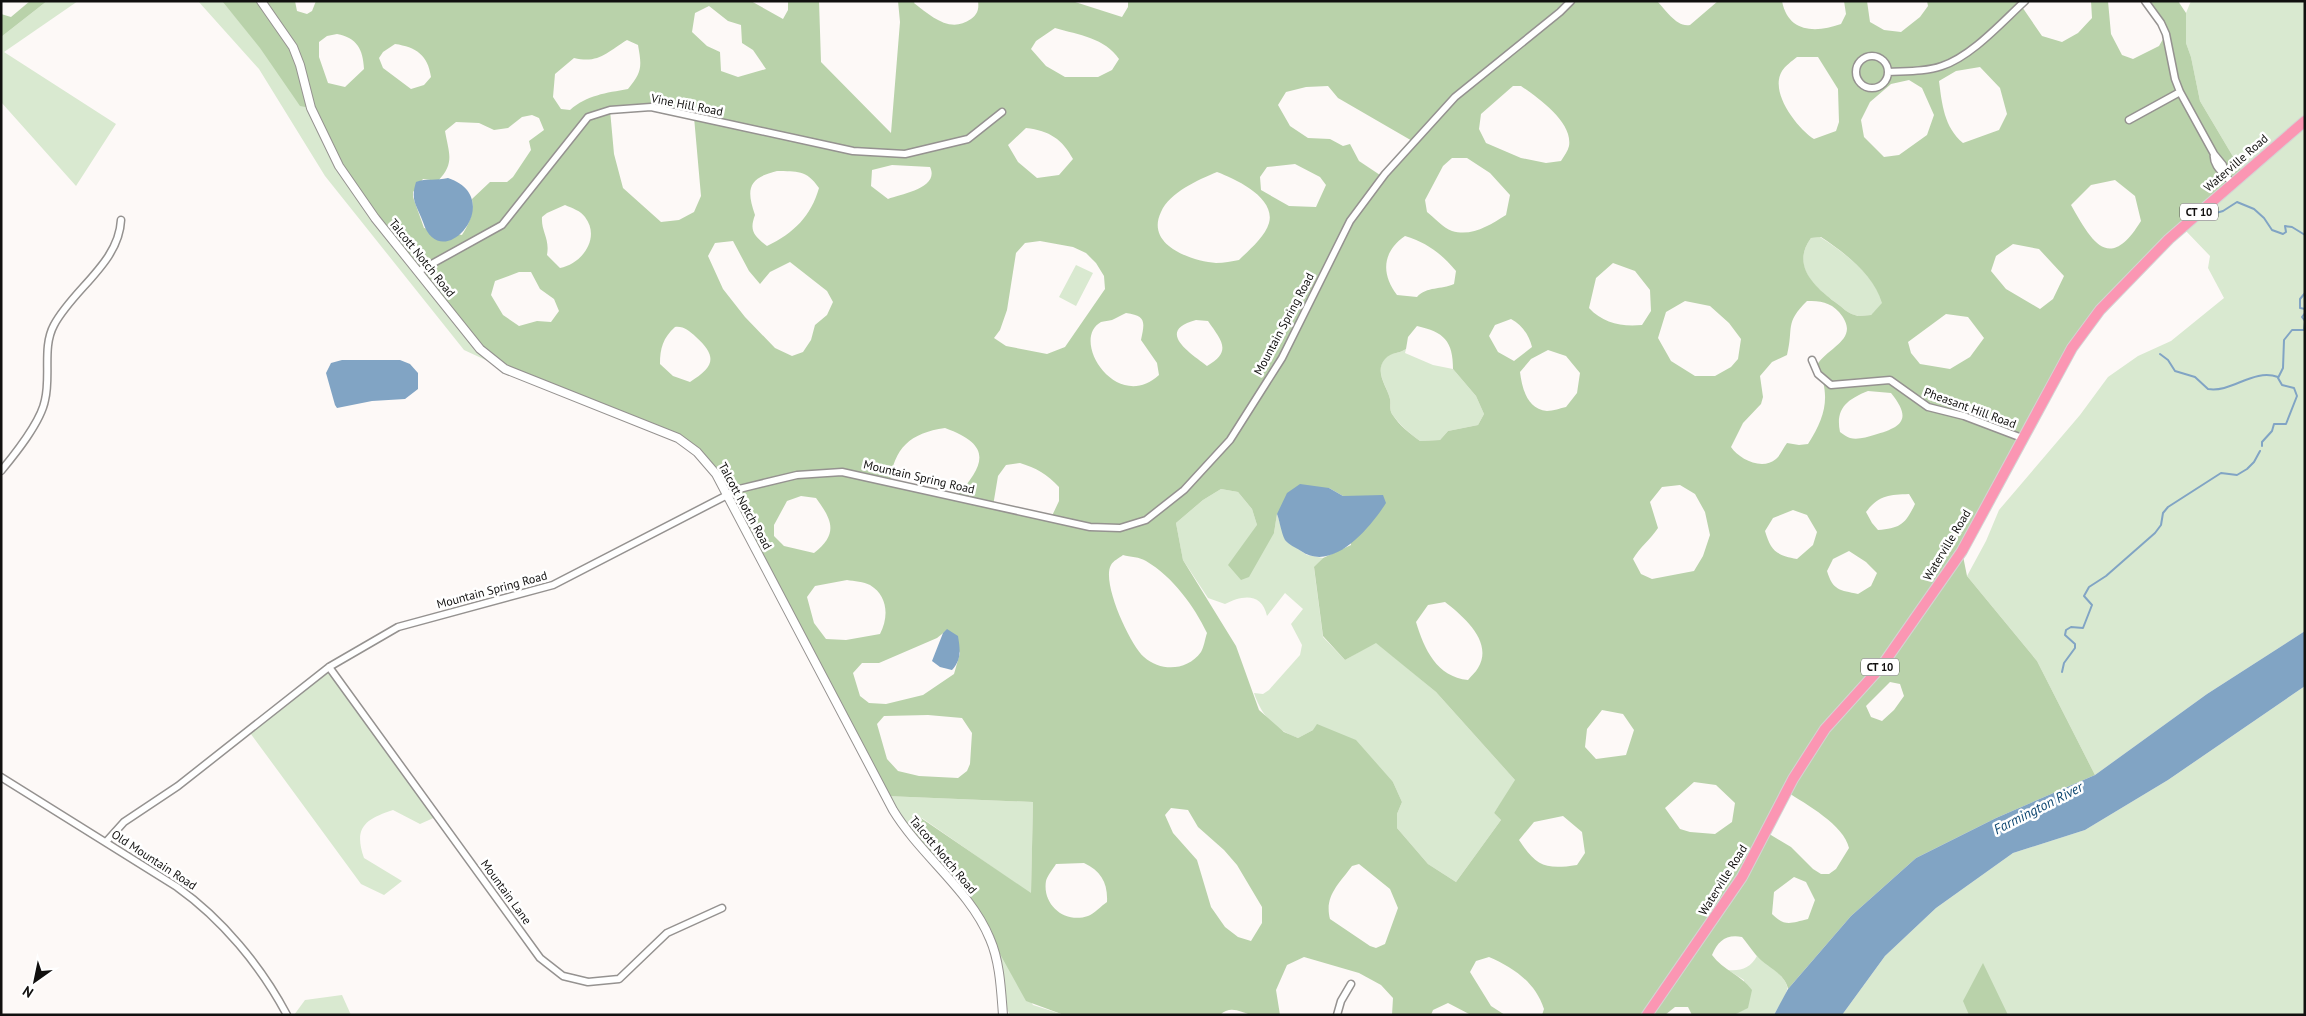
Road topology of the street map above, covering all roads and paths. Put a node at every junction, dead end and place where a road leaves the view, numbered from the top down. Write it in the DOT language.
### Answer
graph roads {
  1 [pos="261,1"];
  2 [pos="1571,1"];
  3 [pos="2025,1"];
  4 [pos="2145,1"];
  5 [pos="1888,72"];
  6 [pos="2180,92"];
  7 [pos="1002,112"];
  8 [pos="2129,120"];
  9 [pos="2305,121"];
  10 [pos="2232,183"];
  11 [pos="121,220"];
  12 [pos="418,271"];
  13 [pos="1812,360"];
  14 [pos="2022,438"];
  15 [pos="1,472"];
  16 [pos="728,494"];
  17 [pos="329,667"];
  18 [pos="1,777"];
  19 [pos="106,842"];
  20 [pos="722,908"];
  21 [pos="1351,984"];
  22 [pos="286,1015"];
  23 [pos="1003,1015"];
  24 [pos="1338,1015"];
  25 [pos="1647,1015"];
  1 -- 12 [label="street, Talcott Notch Road"];
  2 -- 16 [label="street, Mountain Spring Road"];
  3 -- 5 [label="street"];
  4 -- 6 [label="street"];
  5 -- 5 [label="street"];
  6 -- 8 [label="street"];
  6 -- 10 [label="street"];
  7 -- 12 [label="street, Vine Hill Road"];
  9 -- 10 [label="highway, Waterville Road / CT 10"];
  10 -- 14 [label="highway, Waterville Road / CT 10"];
  11 -- 15 [label="street"];
  12 -- 16 [label="street, Talcott Notch Road"];
  13 -- 14 [label="street, Pheasant Hill Road"];
  14 -- 25 [label="highway, Waterville Road / CT 10"];
  16 -- 17 [label="street, Mountain Spring Road"];
  16 -- 23 [label="street, Talcott Notch Road"];
  17 -- 19 [label="street, Mountain Spring Road"];
  17 -- 20 [label="street, Mountain Lane"];
  18 -- 19 [label="street, Old Mountain Road"];
  19 -- 22 [label="street, Old Mountain Road"];
  21 -- 24 [label="street"];
}
